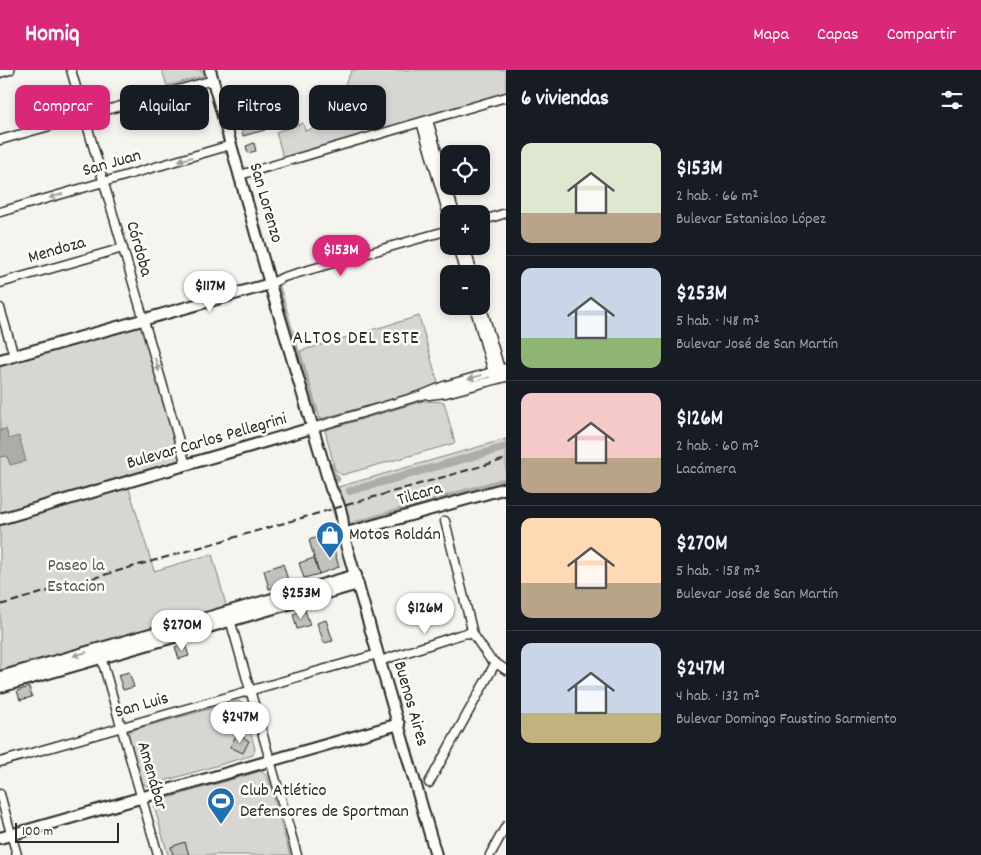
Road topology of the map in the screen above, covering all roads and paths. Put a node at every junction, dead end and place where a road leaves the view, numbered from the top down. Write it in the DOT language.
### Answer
graph roads {
  1 [pos="10,70"];
  2 [pos="71,70"];
  3 [pos="0,73"];
  4 [pos="212,75"];
  5 [pos="75,85"];
  6 [pos="506,98"];
  7 [pos="110,108"];
  8 [pos="425,121"];
  9 [pos="35,130"];
  10 [pos="88,130"];
  11 [pos="0,140"];
  12 [pos="231,145"];
  13 [pos="240,175"];
  14 [pos="103,182"];
  15 [pos="446,205"];
  16 [pos="452,205"];
  17 [pos="0,212"];
  18 [pos="506,214"];
  19 [pos="490,218"];
  20 [pos="506,219"];
  21 [pos="490,223"];
  22 [pos="440,233"];
  23 [pos="440,238"];
  24 [pos="123,248"];
  25 [pos="0,283"];
  26 [pos="270,284"];
  27 [pos="0,308"];
  28 [pos="477,315"];
  29 [pos="484,315"];
  30 [pos="143,318"];
  31 [pos="14,356"];
  32 [pos="0,360"];
  33 [pos="500,374"];
  34 [pos="312,428"];
  35 [pos="186,465"];
  36 [pos="506,488"];
  37 [pos="336,508"];
  38 [pos="0,519"];
  39 [pos="445,521"];
  40 [pos="343,534"];
  41 [pos="357,580"];
  42 [pos="229,616"];
  43 [pos="473,634"];
  44 [pos="100,653"];
  45 [pos="379,657"];
  46 [pos="495,664"];
  47 [pos="506,670"];
  48 [pos="0,677"];
  49 [pos="0,687"];
  50 [pos="250,691"];
  51 [pos="398,724"];
  52 [pos="122,728"];
  53 [pos="270,761"];
  54 [pos="0,762"];
  55 [pos="429,783"];
  56 [pos="0,794"];
  57 [pos="142,798"];
  58 [pos="506,826"];
  59 [pos="12,835"];
  60 [pos="0,838"];
  61 [pos="17,855"];
  62 [pos="158,855"];
  63 [pos="297,855"];
  64 [pos="436,855"];
  65 [pos="490,855"];
  1 -- 3 [label="street"];
  2 -- 5 [label="street, Córdoba"];
  4 -- 7 [label="street"];
  4 -- 12 [label="main road, San Lorenzo"];
  6 -- 8 [label="street"];
  8 -- 13 [label="street"];
  8 -- 15 [label="street"];
  8 -- 16 [label="street"];
  9 -- 11 [label="street"];
  10 -- 14 [label="street, Córdoba"];
  12 -- 13 [label="main road, San Lorenzo"];
  12 -- 14 [label="street, San Juan, one-way"];
  13 -- 26 [label="main road, San Lorenzo"];
  14 -- 17 [label="street, San Juan, one-way"];
  14 -- 24 [label="street, Córdoba"];
  18 -- 19 [label="street"];
  20 -- 21 [label="street"];
  22 -- 26 [label="street"];
  23 -- 26 [label="street"];
  24 -- 25 [label="street, Mendoza"];
  24 -- 30 [label="street, Córdoba"];
  26 -- 30 [label="main road"];
  26 -- 34 [label="main road, San Lorenzo"];
  27 -- 31 [label="street"];
  28 -- 33 [label="street"];
  29 -- 33 [label="street"];
  30 -- 31 [label="main road"];
  30 -- 35 [label="street, Córdoba, one-way"];
  31 -- 32 [label="main road"];
  33 -- 34 [label="street, Bulevar Carlos Pellegrini"];
  34 -- 35 [label="main road, Bulevar Carlos Pellegrini"];
  34 -- 37 [label="main road, San Lorenzo"];
  35 -- 38 [label="main road, Bulevar Carlos Pellegrini"];
  36 -- 40 [label="main road, Tilcara"];
  37 -- 40 [label="main road, Buenos Aires"];
  39 -- 43 [label="street"];
  40 -- 41 [label="main road, Buenos Aires"];
  41 -- 42 [label="main road"];
  41 -- 45 [label="main road, Buenos Aires"];
  42 -- 44 [label="main road"];
  42 -- 50 [label="street"];
  43 -- 45 [label="street, San Luis"];
  43 -- 46 [label="street"];
  44 -- 48 [label="main road, one-way"];
  44 -- 49 [label="main road"];
  44 -- 52 [label="street, Amenábar"];
  45 -- 50 [label="street, San Luis"];
  45 -- 51 [label="main road, Buenos Aires"];
  46 -- 47 [label="street"];
  46 -- 55 [label="street"];
  50 -- 52 [label="street, San Luis"];
  50 -- 53 [label="street"];
  51 -- 53 [label="main road"];
  51 -- 64 [label="main road, Buenos Aires"];
  52 -- 54 [label="street, San Luis"];
  52 -- 57 [label="street, Amenábar"];
  53 -- 57 [label="main road"];
  53 -- 63 [label="street"];
  56 -- 59 [label="street"];
  57 -- 59 [label="main road"];
  57 -- 62 [label="street, Amenábar"];
  58 -- 65 [label="street"];
  59 -- 60 [label="main road"];
  59 -- 61 [label="street"];
}
